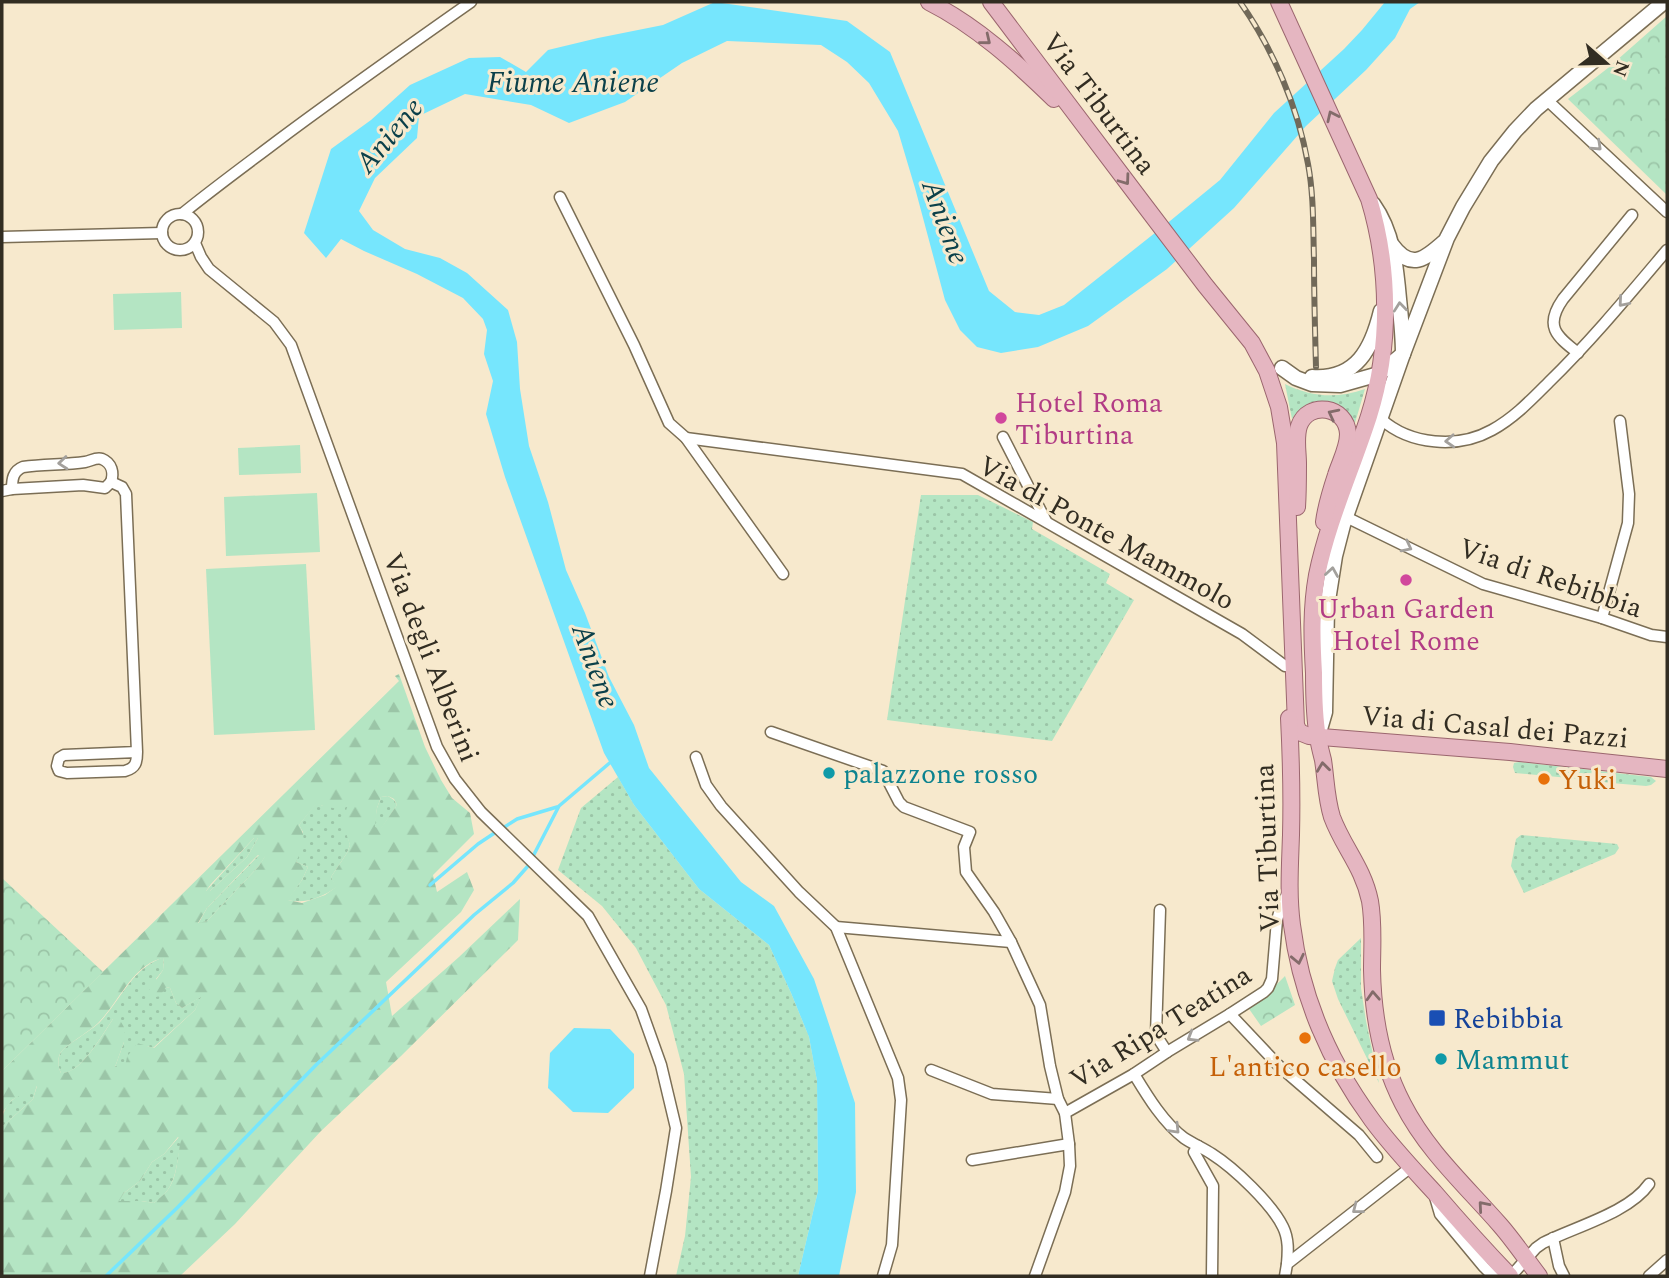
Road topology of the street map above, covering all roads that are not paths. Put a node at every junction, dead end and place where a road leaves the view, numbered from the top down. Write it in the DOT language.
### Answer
graph roads {
  1 [pos="471,2"];
  2 [pos="929,2"];
  3 [pos="1279,2"];
  4 [pos="1664,2"];
  5 [pos="994,5"];
  6 [pos="1547,100"];
  7 [pos="1097,143"];
  8 [pos="560,197"];
  9 [pos="1369,199"];
  10 [pos="1667,212"];
  11 [pos="182,214"];
  12 [pos="1632,215"];
  13 [pos="162,233"];
  14 [pos="2,237"];
  15 [pos="1447,238"];
  16 [pos="195,243"];
  17 [pos="1392,244"];
  18 [pos="1667,250"];
  19 [pos="1384,300"];
  20 [pos="1252,342"];
  21 [pos="1578,353"];
  22 [pos="1403,355"];
  23 [pos="1282,368"];
  24 [pos="1379,374"];
  25 [pos="1381,419"];
  26 [pos="1620,421"];
  27 [pos="686,438"];
  28 [pos="1003,438"];
  29 [pos="111,482"];
  30 [pos="7,490"];
  31 [pos="1346,517"];
  32 [pos="1046,521"];
  33 [pos="1324,544"];
  34 [pos="783,574"];
  35 [pos="1289,582"];
  36 [pos="1602,618"];
  37 [pos="1292,632"];
  38 [pos="1667,637"];
  39 [pos="1285,666"];
  40 [pos="771,732"];
  41 [pos="1318,736"];
  42 [pos="137,752"];
  43 [pos="696,757"];
  44 [pos="1667,769"];
  45 [pos="1289,892"];
  46 [pos="1160,910"];
  47 [pos="836,927"];
  48 [pos="1011,943"];
  49 [pos="1230,1014"];
  50 [pos="1167,1052"];
  51 [pos="931,1070"];
  52 [pos="1134,1074"];
  53 [pos="1058,1099"];
  54 [pos="1065,1113"];
  55 [pos="1069,1144"];
  56 [pos="1198,1146"];
  57 [pos="1377,1157"];
  58 [pos="972,1160"];
  59 [pos="1411,1167"];
  60 [pos="1649,1184"];
  61 [pos="1553,1238"];
  62 [pos="1526,1259"];
  63 [pos="1667,1261"];
  64 [pos="1286,1270"];
  65 [pos="650,1276"];
  66 [pos="883,1276"];
  67 [pos="1035,1276"];
  68 [pos="1212,1276"];
  69 [pos="1509,1276"];
  70 [pos="1539,1276"];
  71 [pos="1564,1276"];
  72 [pos="1649,1276"];
  1 -- 11 [label="street"];
  2 -- 7 [label="main road, one-way"];
  9 -- 3 [label="main road, one-way"];
  4 -- 6 [label="street"];
  5 -- 7 [label="main road, Via Tiburtina"];
  6 -- 10 [label="street, one-way"];
  6 -- 15 [label="street"];
  7 -- 20 [label="main road, Via Tiburtina, one-way"];
  8 -- 27 [label="street"];
  9 -- 17 [label="street"];
  9 -- 19 [label="main road"];
  11 -- 13 [label="street"];
  11 -- 16 [label="street"];
  12 -- 21 [label="street"];
  13 -- 14 [label="street"];
  13 -- 16 [label="street"];
  15 -- 17 [label="street"];
  15 -- 22 [label="street"];
  16 -- 65 [label="street, Via degli Alberini"];
  22 -- 17 [label="street, one-way"];
  18 -- 21 [label="street, one-way"];
  19 -- 23 [label="street"];
  19 -- 24 [label="main road"];
  20 -- 23 [label="street"];
  20 -- 35 [label="main road, Via Tiburtina"];
  21 -- 25 [label="street, one-way"];
  22 -- 24 [label="street"];
  22 -- 25 [label="street"];
  23 -- 24 [label="street"];
  24 -- 33 [label="main road"];
  25 -- 31 [label="street"];
  26 -- 36 [label="street"];
  27 -- 32 [label="street, Via di Ponte Mammolo"];
  27 -- 34 [label="street"];
  28 -- 32 [label="street"];
  29 -- 30 [label="street"];
  29 -- 30 [label="street, one-way"];
  29 -- 42 [label="street"];
  31 -- 36 [label="street, Via di Rebibbia, one-way"];
  41 -- 31 [label="street, one-way"];
  32 -- 39 [label="street, Via di Ponte Mammolo"];
  33 -- 35 [label="main road, one-way"];
  33 -- 41 [label="main road"];
  35 -- 37 [label="main road, Via Tiburtina"];
  36 -- 38 [label="street, Via di Rebibbia"];
  37 -- 39 [label="main road, Via Tiburtina"];
  37 -- 41 [label="main road, Via Tiburtina"];
  39 -- 45 [label="main road, Via Tiburtina"];
  40 -- 48 [label="street"];
  41 -- 44 [label="main road, Via di Casal dei Pazzi"];
  62 -- 41 [label="main road, one-way"];
  42 -- 42 [label="street"];
  43 -- 47 [label="street"];
  45 -- 49 [label="street, Via Ripa Teatina"];
  45 -- 59 [label="main road, Via Tiburtina, one-way"];
  46 -- 50 [label="street"];
  47 -- 48 [label="street"];
  47 -- 66 [label="street"];
  48 -- 53 [label="street"];
  49 -- 50 [label="street, Via Ripa Teatina, one-way"];
  49 -- 57 [label="street"];
  50 -- 52 [label="street, Via Ripa Teatina"];
  51 -- 53 [label="street"];
  52 -- 54 [label="street, Via Ripa Teatina"];
  52 -- 56 [label="street, one-way"];
  53 -- 54 [label="street"];
  54 -- 55 [label="street"];
  55 -- 58 [label="street"];
  55 -- 67 [label="street"];
  56 -- 64 [label="street"];
  56 -- 68 [label="street"];
  59 -- 64 [label="street, one-way"];
  59 -- 69 [label="main road, Via Tiburtina"];
  60 -- 61 [label="street"];
  61 -- 62 [label="street"];
  61 -- 71 [label="street"];
  62 -- 69 [label="street"];
  62 -- 70 [label="main road"];
  63 -- 72 [label="street"];
}
